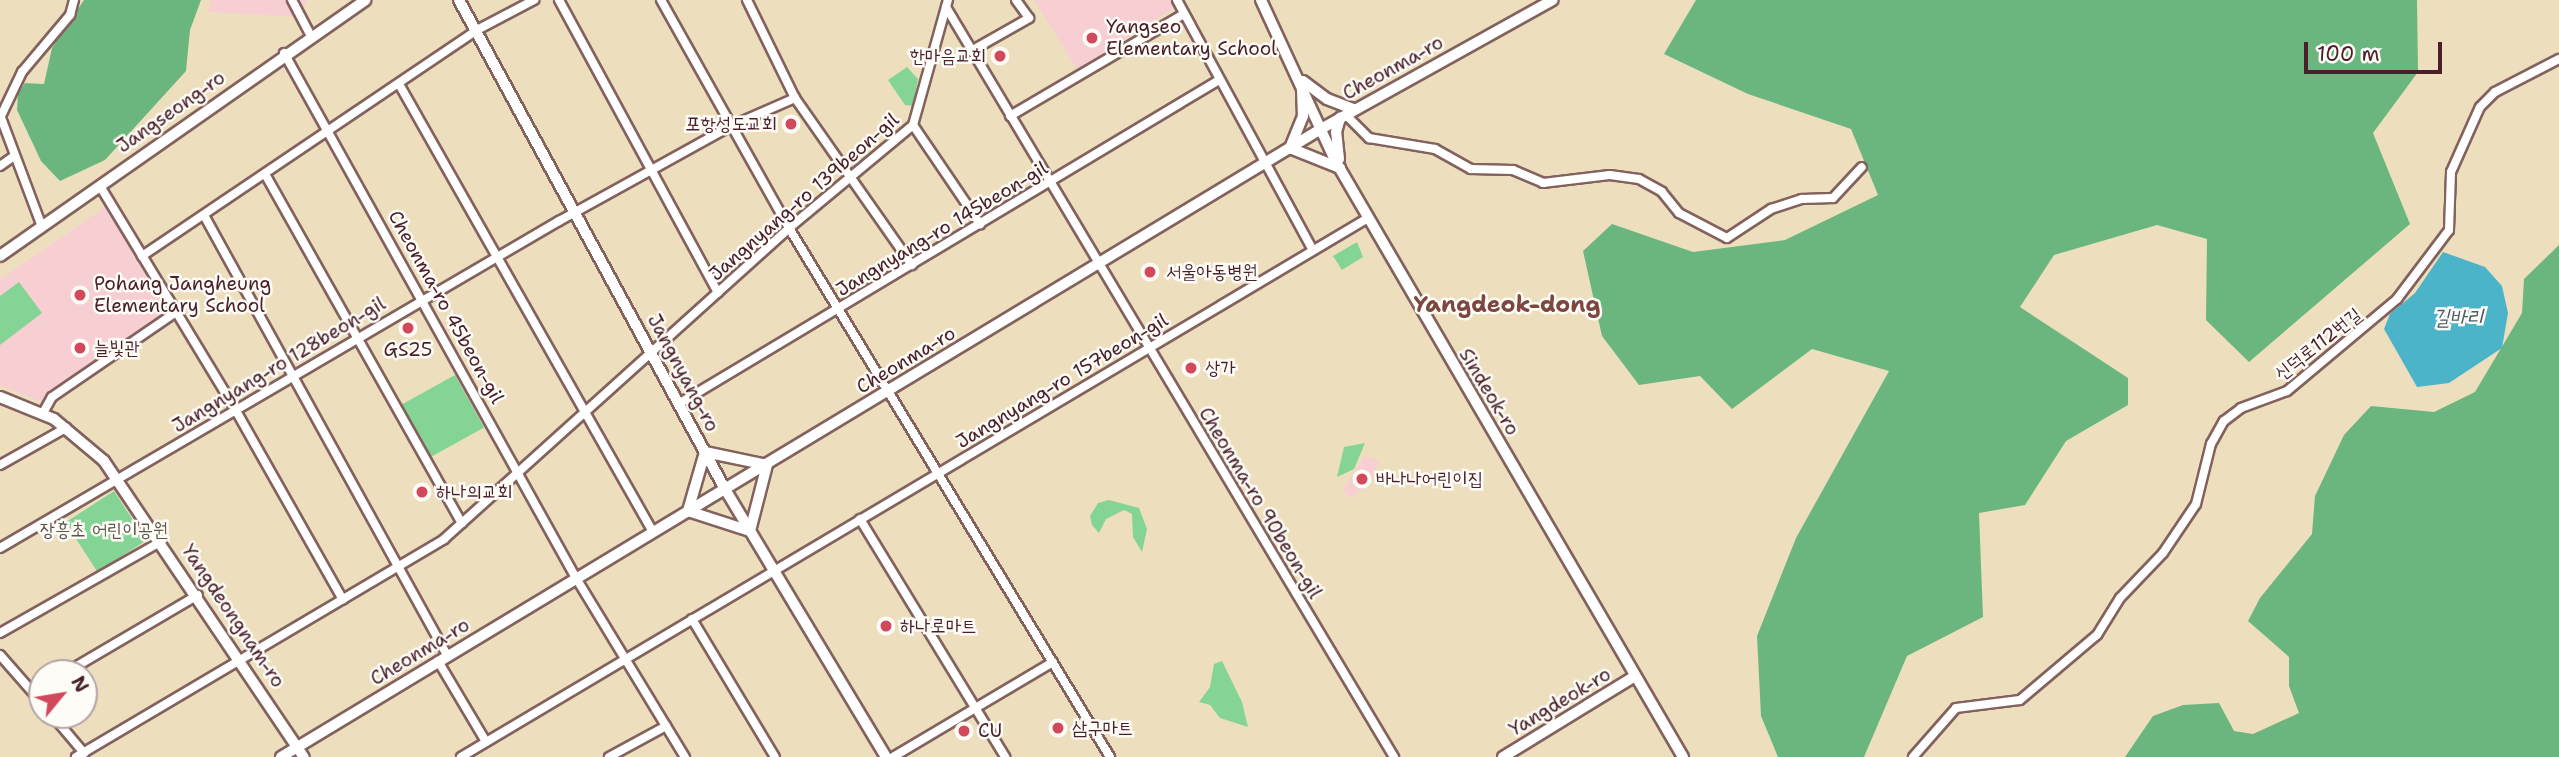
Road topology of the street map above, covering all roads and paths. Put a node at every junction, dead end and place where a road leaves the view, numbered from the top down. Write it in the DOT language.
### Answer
graph roads {
  1 [pos="74,0"];
  2 [pos="292,0"];
  3 [pos="365,0"];
  4 [pos="459,0"];
  5 [pos="534,0"];
  6 [pos="559,0"];
  7 [pos="661,0"];
  8 [pos="747,0"];
  9 [pos="1016,0"];
  10 [pos="1177,0"];
  11 [pos="1261,0"];
  12 [pos="1553,0"];
  13 [pos="947,4"];
  14 [pos="1184,14"];
  15 [pos="475,32"];
  16 [pos="311,36"];
  17 [pos="971,51"];
  18 [pos="284,53"];
  19 [pos="2559,59"];
  20 [pos="1301,79"];
  21 [pos="1219,80"];
  22 [pos="399,84"];
  23 [pos="795,98"];
  24 [pos="1347,114"];
  25 [pos="1,116"];
  26 [pos="1010,116"];
  27 [pos="913,125"];
  28 [pos="731,126"];
  29 [pos="1321,128"];
  30 [pos="329,130"];
  31 [pos="1290,148"];
  32 [pos="13,157"];
  33 [pos="1264,164"];
  34 [pos="0,166"];
  35 [pos="1862,167"];
  36 [pos="652,169"];
  37 [pos="1340,169"];
  38 [pos="265,174"];
  39 [pos="851,174"];
  40 [pos="1050,182"];
  41 [pos="100,186"];
  42 [pos="576,212"];
  43 [pos="205,216"];
  44 [pos="1368,218"];
  45 [pos="980,224"];
  46 [pos="42,227"];
  47 [pos="789,228"];
  48 [pos="1312,251"];
  49 [pos="0,256"];
  50 [pos="142,256"];
  51 [pos="497,256"];
  52 [pos="912,264"];
  53 [pos="1099,264"];
  54 [pos="718,293"];
  55 [pos="424,298"];
  56 [pos="839,309"];
  57 [pos="176,312"];
  58 [pos="357,337"];
  59 [pos="1150,347"];
  60 [pos="652,351"];
  61 [pos="293,374"];
  62 [pos="889,391"];
  63 [pos="0,397"];
  64 [pos="680,403"];
  65 [pos="235,409"];
  66 [pos="586,410"];
  67 [pos="43,412"];
  68 [pos="66,428"];
  69 [pos="705,452"];
  70 [pos="0,465"];
  71 [pos="767,465"];
  72 [pos="520,471"];
  73 [pos="938,472"];
  74 [pos="118,478"];
  75 [pos="725,489"];
  76 [pos="688,511"];
  77 [pos="860,519"];
  78 [pos="461,523"];
  79 [pos="750,531"];
  80 [pos="653,532"];
  81 [pos="162,541"];
  82 [pos="0,548"];
  83 [pos="400,568"];
  84 [pos="773,570"];
  85 [pos="576,578"];
  86 [pos="198,595"];
  87 [pos="343,600"];
  88 [pos="692,619"];
  89 [pos="0,634"];
  90 [pos="0,655"];
  91 [pos="443,658"];
  92 [pos="89,659"];
  93 [pos="625,659"];
  94 [pos="243,660"];
  95 [pos="1053,662"];
  96 [pos="1635,676"];
  97 [pos="28,687"];
  98 [pos="975,708"];
  99 [pos="666,726"];
  100 [pos="62,729"];
  101 [pos="486,742"];
  102 [pos="301,752"];
  103 [pos="80,755"];
  104 [pos="281,757"];
  105 [pos="460,757"];
  106 [pos="609,757"];
  107 [pos="685,757"];
  108 [pos="775,757"];
  109 [pos="886,757"];
  110 [pos="893,757"];
  111 [pos="1005,757"];
  112 [pos="1110,757"];
  113 [pos="1394,757"];
  114 [pos="1503,757"];
  115 [pos="1683,757"];
  116 [pos="1913,757"];
  1 -- 25 [label="street"];
  2 -- 16 [label="street"];
  3 -- 16 [label="street, Jangseong-ro"];
  4 -- 15 [label="street, Jangnyang-ro"];
  5 -- 15 [label="street"];
  6 -- 36 [label="street"];
  7 -- 28 [label="street"];
  8 -- 23 [label="street"];
  9 -- 17 [label="street"];
  10 -- 14 [label="street"];
  11 -- 20 [label="street, Sindeok-ro"];
  12 -- 24 [label="street, Cheonma-ro"];
  13 -- 17 [label="street, Cheonma-ro 90beon-gil"];
  13 -- 27 [label="street, Jangnyang-ro 139beon-gil"];
  14 -- 21 [label="street"];
  14 -- 26 [label="street"];
  15 -- 22 [label="street"];
  15 -- 42 [label="street, Jangnyang-ro"];
  16 -- 18 [label="street, Jangseong-ro"];
  17 -- 26 [label="street, Cheonma-ro 90beon-gil"];
  18 -- 30 [label="street, Cheonma-ro 45beon-gil"];
  18 -- 41 [label="street, Jangseong-ro"];
  19 -- 116 [label="street, 신덕로112번길"];
  20 -- 24 [label="street"];
  20 -- 29 [label="street, Sindeok-ro"];
  20 -- 31 [label="street"];
  21 -- 33 [label="street"];
  21 -- 40 [label="street, Jangnyang-ro 145beon-gil"];
  22 -- 30 [label="street"];
  22 -- 51 [label="street"];
  23 -- 28 [label="street, Jangnyang-ro 128beon-gil"];
  23 -- 39 [label="street"];
  24 -- 29 [label="street, Cheonma-ro"];
  24 -- 35 [label="street"];
  24 -- 37 [label="street"];
  25 -- 32 [label="street"];
  26 -- 40 [label="street, Cheonma-ro 90beon-gil"];
  27 -- 39 [label="street, Jangnyang-ro 139beon-gil"];
  27 -- 45 [label="street"];
  28 -- 36 [label="street, Jangnyang-ro 128beon-gil"];
  28 -- 47 [label="street"];
  29 -- 31 [label="street, Cheonma-ro"];
  29 -- 37 [label="street, Sindeok-ro"];
  30 -- 38 [label="street"];
  30 -- 55 [label="street, Cheonma-ro 45beon-gil"];
  31 -- 33 [label="street, Cheonma-ro"];
  31 -- 37 [label="street"];
  32 -- 34 [label="street"];
  32 -- 46 [label="street"];
  33 -- 48 [label="street"];
  33 -- 53 [label="street, Cheonma-ro"];
  36 -- 42 [label="street, Jangnyang-ro 128beon-gil"];
  36 -- 54 [label="street"];
  37 -- 44 [label="street, Sindeok-ro"];
  38 -- 43 [label="street"];
  38 -- 58 [label="street"];
  39 -- 47 [label="street, Jangnyang-ro 139beon-gil"];
  39 -- 52 [label="street"];
  40 -- 45 [label="street, Jangnyang-ro 145beon-gil"];
  40 -- 53 [label="street, Cheonma-ro 90beon-gil"];
  41 -- 46 [label="street, Jangseong-ro"];
  41 -- 50 [label="street"];
  42 -- 51 [label="street, Jangnyang-ro 128beon-gil"];
  42 -- 60 [label="street, Jangnyang-ro"];
  43 -- 50 [label="street"];
  43 -- 61 [label="street"];
  44 -- 48 [label="street, Jangnyang-ro 157beon-gil"];
  44 -- 96 [label="street, Sindeok-ro"];
  45 -- 52 [label="street, Jangnyang-ro 145beon-gil"];
  46 -- 49 [label="street, Jangseong-ro"];
  47 -- 54 [label="street, Jangnyang-ro 139beon-gil"];
  47 -- 56 [label="street"];
  48 -- 59 [label="street, Jangnyang-ro 157beon-gil"];
  50 -- 57 [label="street"];
  51 -- 55 [label="street, Jangnyang-ro 128beon-gil"];
  51 -- 66 [label="street"];
  52 -- 56 [label="street, Jangnyang-ro 145beon-gil"];
  53 -- 59 [label="street, Cheonma-ro 90beon-gil"];
  53 -- 62 [label="street, Cheonma-ro"];
  54 -- 60 [label="street, Jangnyang-ro 139beon-gil"];
  55 -- 58 [label="street, Jangnyang-ro 128beon-gil"];
  55 -- 72 [label="street, Cheonma-ro 45beon-gil"];
  56 -- 62 [label="street"];
  56 -- 64 [label="street, Jangnyang-ro 145beon-gil"];
  57 -- 65 [label="street"];
  57 -- 67 [label="street"];
  58 -- 61 [label="street, Jangnyang-ro 128beon-gil"];
  58 -- 78 [label="street"];
  59 -- 73 [label="street, Jangnyang-ro 157beon-gil"];
  59 -- 113 [label="street, Cheonma-ro 90beon-gil"];
  60 -- 64 [label="street, Jangnyang-ro"];
  60 -- 66 [label="street, Jangnyang-ro 139beon-gil"];
  61 -- 65 [label="street, Jangnyang-ro 128beon-gil"];
  61 -- 83 [label="street"];
  62 -- 71 [label="street, Cheonma-ro"];
  62 -- 73 [label="street"];
  63 -- 67 [label="street, Yangdeongnam-ro"];
  64 -- 69 [label="street, Jangnyang-ro"];
  65 -- 74 [label="street, Jangnyang-ro 128beon-gil"];
  65 -- 87 [label="street"];
  66 -- 72 [label="street, Jangnyang-ro 139beon-gil"];
  66 -- 80 [label="street"];
  67 -- 68 [label="street, Yangdeongnam-ro"];
  68 -- 70 [label="street"];
  68 -- 74 [label="street, Yangdeongnam-ro"];
  69 -- 71 [label="street"];
  69 -- 75 [label="street, Jangnyang-ro"];
  69 -- 76 [label="street"];
  71 -- 75 [label="street, Cheonma-ro"];
  71 -- 79 [label="street"];
  72 -- 78 [label="street, Jangnyang-ro 139beon-gil"];
  72 -- 85 [label="street, Cheonma-ro 45beon-gil"];
  73 -- 77 [label="street, Jangnyang-ro 157beon-gil"];
  73 -- 95 [label="street"];
  74 -- 81 [label="street, Yangdeongnam-ro"];
  74 -- 82 [label="street, Jangnyang-ro 128beon-gil"];
  75 -- 76 [label="street, Cheonma-ro"];
  75 -- 79 [label="street, Jangnyang-ro"];
  76 -- 79 [label="street"];
  76 -- 80 [label="street, Cheonma-ro"];
  77 -- 84 [label="street, Jangnyang-ro 157beon-gil"];
  77 -- 98 [label="street"];
  78 -- 83 [label="street, Jangnyang-ro 139beon-gil"];
  79 -- 84 [label="street, Jangnyang-ro"];
  80 -- 85 [label="street, Cheonma-ro"];
  81 -- 86 [label="street, Yangdeongnam-ro"];
  81 -- 89 [label="street"];
  83 -- 87 [label="street, Jangnyang-ro 139beon-gil"];
  83 -- 91 [label="street"];
  84 -- 88 [label="street, Jangnyang-ro 157beon-gil"];
  84 -- 109 [label="street, Jangnyang-ro"];
  85 -- 91 [label="street, Cheonma-ro"];
  85 -- 93 [label="street, Cheonma-ro 45beon-gil"];
  86 -- 92 [label="street"];
  86 -- 94 [label="street, Yangdeongnam-ro"];
  87 -- 94 [label="street, Jangnyang-ro 139beon-gil"];
  88 -- 93 [label="street, Jangnyang-ro 157beon-gil"];
  88 -- 108 [label="street"];
  90 -- 97 [label="street"];
  91 -- 101 [label="street"];
  91 -- 102 [label="street, Cheonma-ro"];
  93 -- 99 [label="street, Cheonma-ro 45beon-gil"];
  93 -- 101 [label="street, Jangnyang-ro 157beon-gil"];
  94 -- 102 [label="street, Yangdeongnam-ro"];
  94 -- 103 [label="street, Jangnyang-ro 139beon-gil"];
  95 -- 98 [label="street"];
  95 -- 112 [label="street"];
  96 -- 114 [label="street, Yangdeok-ro"];
  96 -- 115 [label="street, Sindeok-ro"];
  98 -- 110 [label="street"];
  98 -- 111 [label="street"];
  99 -- 106 [label="street"];
  99 -- 107 [label="street, Cheonma-ro 45beon-gil"];
  100 -- 103 [label="street"];
  101 -- 105 [label="street, Jangnyang-ro 157beon-gil"];
  102 -- 104 [label="street, Cheonma-ro"];
}
